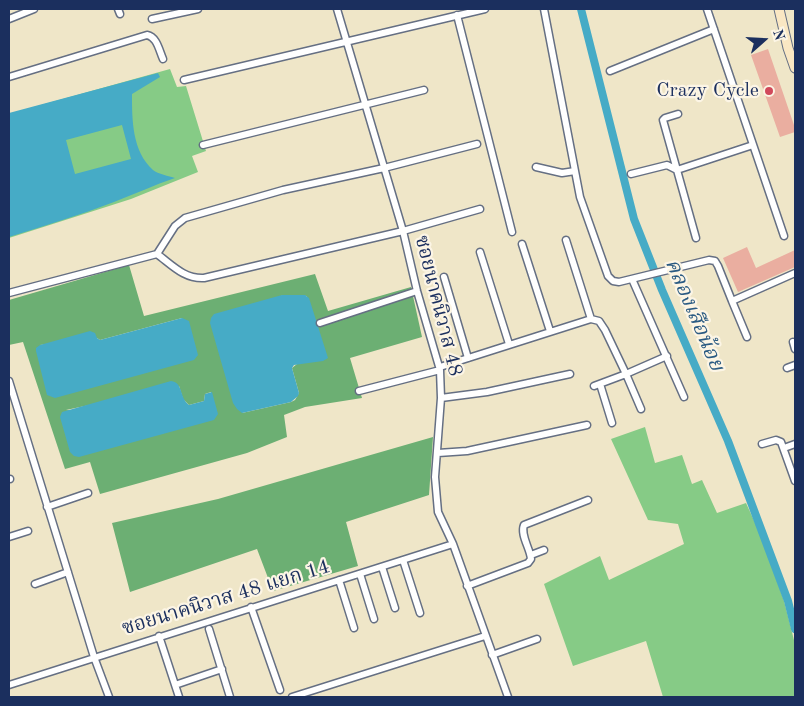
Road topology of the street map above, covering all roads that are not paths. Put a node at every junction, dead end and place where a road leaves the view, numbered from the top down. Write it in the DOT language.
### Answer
graph roads {
  1 [pos="34,9"];
  2 [pos="198,9"];
  3 [pos="337,9"];
  4 [pos="485,9"];
  5 [pos="544,9"];
  6 [pos="707,9"];
  7 [pos="779,9"];
  8 [pos="457,16"];
  9 [pos="152,19"];
  10 [pos="9,20"];
  11 [pos="714,29"];
  12 [pos="346,43"];
  13 [pos="163,59"];
  14 [pos="795,68"];
  15 [pos="610,71"];
  16 [pos="9,77"];
  17 [pos="184,80"];
  18 [pos="424,90"];
  19 [pos="365,106"];
  20 [pos="678,114"];
  21 [pos="477,144"];
  22 [pos="203,145"];
  23 [pos="753,145"];
  24 [pos="536,167"];
  25 [pos="384,168"];
  26 [pos="677,170"];
  27 [pos="575,171"];
  28 [pos="631,174"];
  29 [pos="480,209"];
  30 [pos="402,231"];
  31 [pos="512,232"];
  32 [pos="784,236"];
  33 [pos="696,238"];
  34 [pos="566,240"];
  35 [pos="522,244"];
  36 [pos="480,252"];
  37 [pos="157,254"];
  38 [pos="795,273"];
  39 [pos="444,276"];
  40 [pos="632,279"];
  41 [pos="417,291"];
  42 [pos="9,292"];
  43 [pos="732,301"];
  44 [pos="590,319"];
  45 [pos="320,323"];
  46 [pos="550,331"];
  47 [pos="747,337"];
  48 [pos="793,342"];
  49 [pos="509,344"];
  50 [pos="795,349"];
  51 [pos="667,356"];
  52 [pos="468,358"];
  53 [pos="795,365"];
  54 [pos="440,368"];
  55 [pos="787,368"];
  56 [pos="570,374"];
  57 [pos="626,374"];
  58 [pos="9,382"];
  59 [pos="358,391"];
  60 [pos="684,397"];
  61 [pos="441,398"];
  62 [pos="641,409"];
  63 [pos="612,423"];
  64 [pos="587,426"];
  65 [pos="762,444"];
  66 [pos="795,444"];
  67 [pos="784,448"];
  68 [pos="438,453"];
  69 [pos="795,481"];
  70 [pos="88,493"];
  71 [pos="588,500"];
  72 [pos="48,507"];
  73 [pos="28,531"];
  74 [pos="9,537"];
  75 [pos="453,544"];
  76 [pos="544,550"];
  77 [pos="531,555"];
  78 [pos="403,560"];
  79 [pos="382,567"];
  80 [pos="68,572"];
  81 [pos="360,574"];
  82 [pos="339,580"];
  83 [pos="35,584"];
  84 [pos="467,586"];
  85 [pos="252,607"];
  86 [pos="395,608"];
  87 [pos="420,613"];
  88 [pos="374,619"];
  89 [pos="354,628"];
  90 [pos="209,629"];
  91 [pos="159,636"];
  92 [pos="485,636"];
  93 [pos="537,639"];
  94 [pos="492,655"];
  95 [pos="94,657"];
  96 [pos="222,669"];
  97 [pos="9,685"];
  98 [pos="175,685"];
  99 [pos="280,690"];
  100 [pos="109,697"];
  101 [pos="179,697"];
  102 [pos="230,697"];
  103 [pos="292,697"];
  104 [pos="508,697"];
  1 -- 10 [label="street"];
  2 -- 9 [label="street"];
  3 -- 12 [label="street, ซอยนาคนิวาส 48"];
  4 -- 8 [label="street"];
  5 -- 27 [label="street"];
  6 -- 11 [label="street"];
  7 -- 14 [label="main road"];
  8 -- 12 [label="street"];
  8 -- 31 [label="street"];
  11 -- 15 [label="street"];
  11 -- 23 [label="street"];
  12 -- 17 [label="street"];
  12 -- 19 [label="street, ซอยนาคนิวาส 48"];
  13 -- 16 [label="street"];
  18 -- 19 [label="street"];
  19 -- 22 [label="street"];
  19 -- 25 [label="street, ซอยนาคนิวาส 48"];
  20 -- 26 [label="street"];
  21 -- 25 [label="street"];
  23 -- 26 [label="street"];
  23 -- 32 [label="street"];
  24 -- 27 [label="street"];
  25 -- 30 [label="street, ซอยนาคนิวาส 48"];
  25 -- 37 [label="street"];
  26 -- 28 [label="street"];
  26 -- 33 [label="street"];
  27 -- 40 [label="street"];
  29 -- 30 [label="street"];
  30 -- 37 [label="street"];
  30 -- 41 [label="street, ซอยนาคนิวาส 48"];
  34 -- 44 [label="street"];
  35 -- 46 [label="street"];
  36 -- 49 [label="street"];
  37 -- 42 [label="street"];
  38 -- 43 [label="street"];
  39 -- 52 [label="street"];
  40 -- 43 [label="street"];
  40 -- 51 [label="street"];
  41 -- 45 [label="street"];
  41 -- 54 [label="street, ซอยนาคนิวาส 48"];
  43 -- 47 [label="street"];
  44 -- 46 [label="street"];
  44 -- 57 [label="street"];
  46 -- 49 [label="street"];
  48 -- 50 [label="street"];
  49 -- 52 [label="street"];
  51 -- 57 [label="street"];
  51 -- 60 [label="street"];
  52 -- 54 [label="street"];
  53 -- 55 [label="street"];
  54 -- 59 [label="street"];
  54 -- 61 [label="street, ซอยนาคนิวาส 48"];
  56 -- 61 [label="street"];
  57 -- 62 [label="street"];
  57 -- 63 [label="street"];
  58 -- 72 [label="street"];
  61 -- 68 [label="street, ซอยนาคนิวาส 48"];
  64 -- 68 [label="street"];
  65 -- 67 [label="street"];
  66 -- 67 [label="street"];
  67 -- 69 [label="street"];
  68 -- 75 [label="street, ซอยนาคนิวาส 48"];
  70 -- 72 [label="street"];
  71 -- 77 [label="street"];
  72 -- 80 [label="street"];
  73 -- 74 [label="street"];
  75 -- 78 [label="street, ซอยนาคนิวาส 48 แยก 14"];
  75 -- 84 [label="street, ซอยนาคนิวาส 48"];
  76 -- 77 [label="street"];
  77 -- 84 [label="street"];
  78 -- 79 [label="street, ซอยนาคนิวาส 48 แยก 14"];
  78 -- 87 [label="street"];
  79 -- 81 [label="street, ซอยนาคนิวาส 48 แยก 14"];
  79 -- 86 [label="street"];
  80 -- 83 [label="street"];
  80 -- 95 [label="street"];
  81 -- 82 [label="street, ซอยนาคนิวาส 48 แยก 14"];
  81 -- 88 [label="street"];
  82 -- 85 [label="street, ซอยนาคนิวาส 48 แยก 14"];
  82 -- 89 [label="street"];
  84 -- 92 [label="street, ซอยนาคนิวาส 48"];
  85 -- 91 [label="street, ซอยนาคนิวาส 48 แยก 14"];
  85 -- 99 [label="street"];
  90 -- 96 [label="street"];
  91 -- 95 [label="street, ซอยนาคนิวาส 48 แยก 14"];
  91 -- 98 [label="street"];
  92 -- 94 [label="street, ซอยนาคนิวาส 48"];
  92 -- 103 [label="street"];
  93 -- 94 [label="street"];
  94 -- 104 [label="street, ซอยนาคนิวาส 48"];
  95 -- 97 [label="street, ซอยนาคนิวาส 48 แยก 14"];
  95 -- 100 [label="street"];
  96 -- 98 [label="street"];
  96 -- 102 [label="street"];
  98 -- 101 [label="street"];
}
